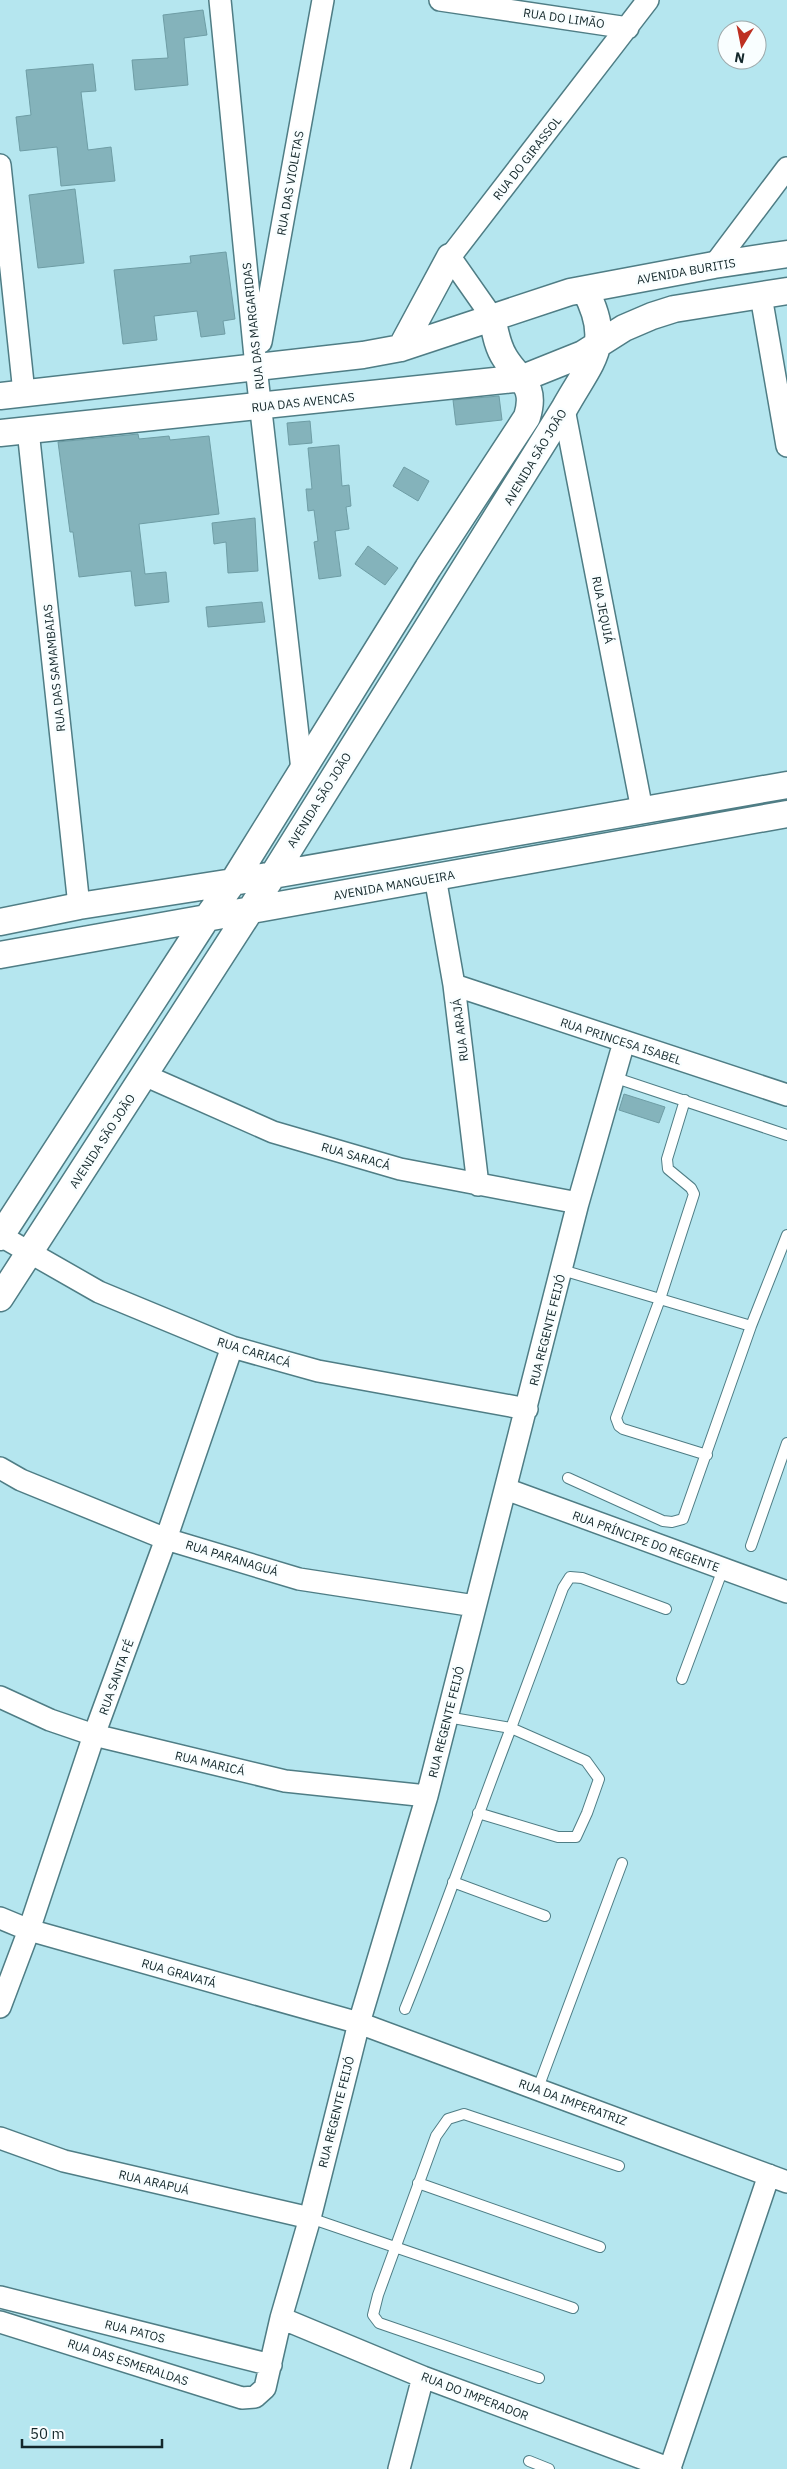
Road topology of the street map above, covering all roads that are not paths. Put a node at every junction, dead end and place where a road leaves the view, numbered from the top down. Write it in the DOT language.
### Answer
graph roads {
  1 [pos="220,0"];
  2 [pos="324,0"];
  3 [pos="440,0"];
  4 [pos="648,0"];
  5 [pos="628,28"];
  6 [pos="0,165"];
  7 [pos="787,168"];
  8 [pos="787,254"];
  9 [pos="450,258"];
  10 [pos="714,265"];
  11 [pos="585,290"];
  12 [pos="787,291"];
  13 [pos="761,296"];
  14 [pos="492,317"];
  15 [pos="599,345"];
  16 [pos="401,348"];
  17 [pos="256,367"];
  18 [pos="523,378"];
  19 [pos="135,380"];
  20 [pos="12,394"];
  21 [pos="261,407"];
  22 [pos="564,409"];
  23 [pos="134,420"];
  24 [pos="28,430"];
  25 [pos="0,433"];
  26 [pos="787,446"];
  27 [pos="302,770"];
  28 [pos="787,785"];
  29 [pos="642,810"];
  30 [pos="787,814"];
  31 [pos="273,874"];
  32 [pos="435,877"];
  33 [pos="233,882"];
  34 [pos="79,906"];
  35 [pos="250,911"];
  36 [pos="206,919"];
  37 [pos="0,922"];
  38 [pos="0,955"];
  39 [pos="454,985"];
  40 [pos="624,1042"];
  41 [pos="144,1075"];
  42 [pos="613,1077"];
  43 [pos="787,1096"];
  44 [pos="685,1100"];
  45 [pos="787,1134"];
  46 [pos="478,1185"];
  47 [pos="578,1203"];
  48 [pos="787,1235"];
  49 [pos="0,1236"];
  50 [pos="30,1253"];
  51 [pos="562,1270"];
  52 [pos="0,1298"];
  53 [pos="660,1299"];
  54 [pos="751,1326"];
  55 [pos="232,1347"];
  56 [pos="527,1409"];
  57 [pos="787,1443"];
  58 [pos="707,1455"];
  59 [pos="0,1468"];
  60 [pos="568,1478"];
  61 [pos="506,1489"];
  62 [pos="166,1539"];
  63 [pos="751,1546"];
  64 [pos="723,1569"];
  65 [pos="787,1592"];
  66 [pos="475,1606"];
  67 [pos="666,1609"];
  68 [pos="682,1679"];
  69 [pos="0,1697"];
  70 [pos="447,1717"];
  71 [pos="512,1728"];
  72 [pos="94,1735"];
  73 [pos="427,1796"];
  74 [pos="478,1813"];
  75 [pos="622,1863"];
  76 [pos="453,1882"];
  77 [pos="545,1916"];
  78 [pos="0,1918"];
  79 [pos="29,1930"];
  80 [pos="0,2007"];
  81 [pos="406,2009"];
  82 [pos="359,2023"];
  83 [pos="538,2088"];
  84 [pos="0,2138"];
  85 [pos="618,2166"];
  86 [pos="778,2178"];
  87 [pos="418,2183"];
  88 [pos="310,2218"];
  89 [pos="600,2247"];
  90 [pos="395,2248"];
  91 [pos="0,2297"];
  92 [pos="573,2308"];
  93 [pos="281,2318"];
  94 [pos="0,2322"];
  95 [pos="270,2365"];
  96 [pos="423,2377"];
  97 [pos="539,2378"];
  98 [pos="256,2397"];
  99 [pos="529,2460"];
  100 [pos="398,2469"];
  101 [pos="548,2469"];
  102 [pos="671,2469"];
  1 -- 17 [label="street, RUA DAS MARGARIDAS"];
  2 -- 17 [label="street, RUA DAS VIOLETAS"];
  3 -- 5 [label="street, RUA DO LIMÃO"];
  4 -- 5 [label="street, RUA DO GIRASSOL"];
  5 -- 9 [label="street, RUA DO GIRASSOL"];
  6 -- 20 [label="street"];
  7 -- 10 [label="street"];
  8 -- 10 [label="street, AVENIDA BURITIS"];
  9 -- 14 [label="street"];
  9 -- 16 [label="street"];
  10 -- 11 [label="street, AVENIDA BURITIS"];
  11 -- 14 [label="street"];
  11 -- 15 [label="street"];
  12 -- 13 [label="street"];
  13 -- 15 [label="street"];
  13 -- 26 [label="street"];
  14 -- 16 [label="street"];
  14 -- 18 [label="street"];
  15 -- 18 [label="street, RUA DAS AVENCAS"];
  15 -- 22 [label="street, AVENIDA SÃO JOÃO"];
  16 -- 17 [label="street"];
  17 -- 19 [label="street"];
  17 -- 21 [label="street, RUA DAS MARGARIDAS"];
  18 -- 21 [label="street, RUA DAS AVENCAS"];
  18 -- 27 [label="street"];
  19 -- 20 [label="street"];
  19 -- 23 [label="street"];
  21 -- 23 [label="street, RUA DAS AVENCAS"];
  21 -- 27 [label="street, RUA DAS MARGARIDAS"];
  22 -- 29 [label="street, RUA JEQUIÁ"];
  22 -- 31 [label="street, AVENIDA SÃO JOÃO"];
  23 -- 24 [label="street, RUA DAS AVENCAS"];
  24 -- 25 [label="street, RUA DAS AVENCAS"];
  24 -- 34 [label="street, RUA DAS SAMAMBAIAS"];
  27 -- 33 [label="street"];
  28 -- 29 [label="street"];
  29 -- 31 [label="street"];
  30 -- 32 [label="street, AVENIDA MANGUEIRA"];
  31 -- 33 [label="street"];
  31 -- 35 [label="street, AVENIDA SÃO JOÃO"];
  32 -- 35 [label="street, AVENIDA MANGUEIRA"];
  32 -- 39 [label="street, RUA ARAJÁ"];
  33 -- 34 [label="street"];
  33 -- 36 [label="street"];
  34 -- 37 [label="street"];
  35 -- 36 [label="street, AVENIDA MANGUEIRA"];
  35 -- 41 [label="street, AVENIDA SÃO JOÃO"];
  36 -- 38 [label="street, AVENIDA MANGUEIRA"];
  36 -- 49 [label="street"];
  39 -- 40 [label="street, RUA PRINCESA ISABEL"];
  39 -- 46 [label="street, RUA ARAJÁ"];
  40 -- 42 [label="street, RUA REGENTE FEIJÓ"];
  40 -- 43 [label="street, RUA PRINCESA ISABEL"];
  41 -- 46 [label="street, RUA SARACÁ"];
  41 -- 50 [label="street, AVENIDA SÃO JOÃO"];
  42 -- 44 [label="lane"];
  42 -- 47 [label="street, RUA REGENTE FEIJÓ"];
  44 -- 45 [label="lane"];
  44 -- 53 [label="lane"];
  46 -- 47 [label="street, RUA SARACÁ"];
  47 -- 51 [label="street, RUA REGENTE FEIJÓ"];
  48 -- 54 [label="lane"];
  49 -- 50 [label="street, RUA CARIACÁ"];
  50 -- 52 [label="street, AVENIDA SÃO JOÃO"];
  50 -- 55 [label="street, RUA CARIACÁ"];
  51 -- 53 [label="lane"];
  51 -- 56 [label="street, RUA REGENTE FEIJÓ"];
  53 -- 54 [label="lane"];
  53 -- 58 [label="lane"];
  54 -- 58 [label="lane"];
  55 -- 56 [label="street, RUA CARIACÁ"];
  55 -- 62 [label="street, RUA SANTA FÉ"];
  56 -- 61 [label="street, RUA REGENTE FEIJÓ"];
  57 -- 63 [label="lane"];
  58 -- 60 [label="lane"];
  59 -- 62 [label="street, RUA PARANAGUÁ"];
  61 -- 64 [label="street, RUA PRÍNCIPE DO REGENTE"];
  61 -- 66 [label="street, RUA REGENTE FEIJÓ"];
  62 -- 66 [label="street, RUA PARANAGUÁ"];
  62 -- 72 [label="street, RUA SANTA FÉ"];
  64 -- 65 [label="street, RUA PRÍNCIPE DO REGENTE"];
  64 -- 68 [label="lane"];
  66 -- 70 [label="street, RUA REGENTE FEIJÓ"];
  67 -- 71 [label="lane"];
  69 -- 72 [label="street, RUA MARICÁ"];
  70 -- 71 [label="lane"];
  70 -- 73 [label="street, RUA REGENTE FEIJÓ"];
  71 -- 74 [label="lane"];
  71 -- 74 [label="lane"];
  72 -- 73 [label="street, RUA MARICÁ"];
  72 -- 79 [label="street, RUA SANTA FÉ"];
  73 -- 82 [label="street, RUA REGENTE FEIJÓ"];
  74 -- 76 [label="lane"];
  75 -- 83 [label="lane"];
  76 -- 77 [label="lane"];
  76 -- 81 [label="lane"];
  78 -- 79 [label="street, RUA GRAVATÁ"];
  79 -- 80 [label="street, RUA SANTA FÉ"];
  79 -- 82 [label="street, RUA GRAVATÁ"];
  82 -- 83 [label="street, RUA DA IMPERATRIZ"];
  82 -- 88 [label="street, RUA REGENTE FEIJÓ"];
  83 -- 86 [label="street, RUA DA IMPERATRIZ"];
  84 -- 88 [label="street, RUA ARAPUÁ"];
  85 -- 87 [label="lane"];
  86 -- 102 [label="street"];
  87 -- 89 [label="lane"];
  87 -- 90 [label="lane"];
  88 -- 90 [label="lane"];
  88 -- 93 [label="street, RUA REGENTE FEIJÓ"];
  90 -- 92 [label="lane"];
  90 -- 97 [label="lane"];
  91 -- 95 [label="street, RUA PATOS"];
  93 -- 95 [label="street, RUA REGENTE FEIJÓ"];
  93 -- 96 [label="street, RUA DO IMPERADOR"];
  94 -- 98 [label="street, RUA DAS ESMERALDAS"];
  95 -- 98 [label="street, RUA REGENTE FEIJÓ"];
  96 -- 100 [label="street"];
  96 -- 102 [label="street, RUA DO IMPERADOR"];
  99 -- 101 [label="lane"];
}
